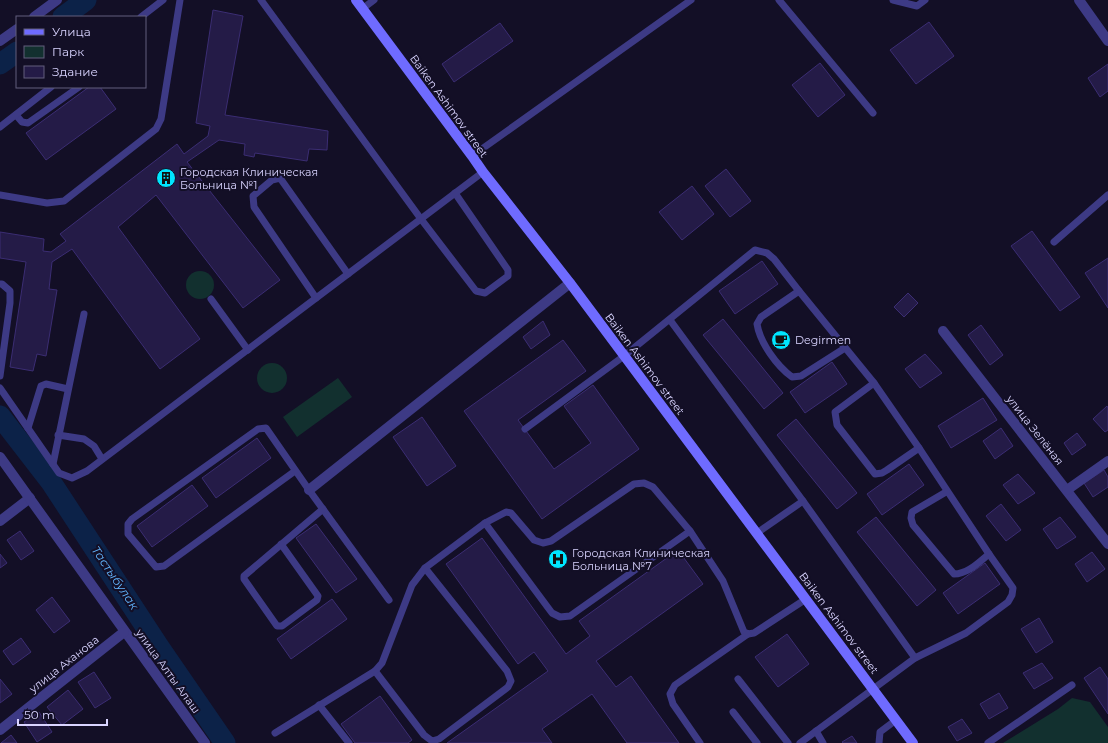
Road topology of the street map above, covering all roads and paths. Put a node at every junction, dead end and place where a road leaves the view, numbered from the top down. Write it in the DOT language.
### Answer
graph roads {
  1 [pos="57,0"];
  2 [pos="163,0"];
  3 [pos="180,0"];
  4 [pos="261,0"];
  5 [pos="356,0"];
  6 [pos="374,0"];
  7 [pos="691,0"];
  8 [pos="779,0"];
  9 [pos="893,0"];
  10 [pos="925,0"];
  11 [pos="1079,0"];
  12 [pos="362,9"];
  13 [pos="35,16"];
  14 [pos="142,16"];
  15 [pos="16,30"];
  16 [pos="0,41"];
  17 [pos="1108,42"];
  18 [pos="51,88"];
  19 [pos="78,88"];
  20 [pos="873,113"];
  21 [pos="16,115"];
  22 [pos="0,127"];
  23 [pos="472,156"];
  24 [pos="483,172"];
  25 [pos="455,193"];
  26 [pos="0,195"];
  27 [pos="1108,195"];
  28 [pos="421,219"];
  29 [pos="1054,242"];
  30 [pos="348,274"];
  31 [pos="570,283"];
  32 [pos="0,284"];
  33 [pos="799,291"];
  34 [pos="316,298"];
  35 [pos="211,299"];
  36 [pos="84,314"];
  37 [pos="670,320"];
  38 [pos="942,331"];
  39 [pos="845,348"];
  40 [pos="248,350"];
  41 [pos="624,356"];
  42 [pos="0,376"];
  43 [pos="874,383"];
  44 [pos="0,388"];
  45 [pos="68,389"];
  46 [pos="28,428"];
  47 [pos="525,429"];
  48 [pos="58,435"];
  49 [pos="919,448"];
  50 [pos="0,457"];
  51 [pos="102,459"];
  52 [pos="1108,461"];
  53 [pos="53,464"];
  54 [pos="295,471"];
  55 [pos="309,490"];
  56 [pos="1066,490"];
  57 [pos="946,492"];
  58 [pos="30,498"];
  59 [pos="803,501"];
  60 [pos="323,510"];
  61 [pos="0,521"];
  62 [pos="485,523"];
  63 [pos="690,531"];
  64 [pos="757,533"];
  65 [pos="281,544"];
  66 [pos="1108,544"];
  67 [pos="989,554"];
  68 [pos="425,568"];
  69 [pos="806,599"];
  70 [pos="389,600"];
  71 [pos="124,632"];
  72 [pos="748,634"];
  73 [pos="915,658"];
  74 [pos="375,671"];
  75 [pos="738,679"];
  76 [pos="1072,685"];
  77 [pos="874,690"];
  78 [pos="319,705"];
  79 [pos="733,712"];
  80 [pos="896,720"];
  81 [pos="0,730"];
  82 [pos="816,731"];
  83 [pos="275,733"];
  84 [pos="204,743"];
  85 [pos="349,743"];
  86 [pos="700,743"];
  87 [pos="758,743"];
  88 [pos="788,743"];
  89 [pos="800,743"];
  90 [pos="824,743"];
  91 [pos="878,743"];
  92 [pos="913,743"];
  93 [pos="988,743"];
  1 -- 13 [label="street"];
  2 -- 14 [label="lane"];
  3 -- 26 [label="lane"];
  4 -- 28 [label="lane"];
  5 -- 12 [label="main road, Baiken Ashimov street"];
  6 -- 12 [label="lane"];
  7 -- 23 [label="lane"];
  8 -- 20 [label="lane"];
  9 -- 10 [label="lane"];
  11 -- 17 [label="street"];
  12 -- 23 [label="main road, Baiken Ashimov street"];
  15 -- 16 [label="street"];
  18 -- 21 [label="lane"];
  19 -- 21 [label="lane"];
  21 -- 22 [label="lane"];
  23 -- 24 [label="main road, Baiken Ashimov street"];
  24 -- 25 [label="lane"];
  24 -- 31 [label="main road, Baiken Ashimov street"];
  25 -- 28 [label="lane"];
  25 -- 28 [label="lane"];
  27 -- 29 [label="lane"];
  28 -- 30 [label="lane"];
  30 -- 34 [label="lane"];
  30 -- 34 [label="lane"];
  31 -- 41 [label="main road, Baiken Ashimov street"];
  31 -- 55 [label="street"];
  32 -- 42 [label="lane"];
  33 -- 37 [label="lane"];
  33 -- 39 [label="lane"];
  33 -- 39 [label="lane"];
  34 -- 40 [label="lane"];
  35 -- 40 [label="lane"];
  36 -- 45 [label="lane"];
  37 -- 41 [label="lane"];
  37 -- 59 [label="lane"];
  38 -- 56 [label="street, улица Зелёная"];
  39 -- 43 [label="lane"];
  40 -- 51 [label="lane"];
  41 -- 47 [label="lane"];
  41 -- 64 [label="main road, Baiken Ashimov street"];
  43 -- 49 [label="lane"];
  43 -- 49 [label="lane"];
  44 -- 46 [label="lane"];
  45 -- 46 [label="lane"];
  45 -- 48 [label="lane"];
  46 -- 53 [label="lane"];
  48 -- 51 [label="lane"];
  48 -- 53 [label="lane"];
  49 -- 57 [label="lane"];
  50 -- 58 [label="street, улица Алты Алаш"];
  51 -- 53 [label="lane"];
  52 -- 56 [label="street"];
  54 -- 54 [label="lane"];
  54 -- 55 [label="lane"];
  55 -- 60 [label="lane"];
  56 -- 66 [label="street, улица Зелёная"];
  57 -- 67 [label="lane"];
  57 -- 67 [label="lane"];
  58 -- 61 [label="street"];
  58 -- 71 [label="street, улица Алты Алаш"];
  59 -- 64 [label="lane"];
  59 -- 73 [label="lane"];
  60 -- 65 [label="lane"];
  60 -- 70 [label="lane"];
  62 -- 63 [label="lane"];
  62 -- 63 [label="lane"];
  62 -- 68 [label="lane"];
  63 -- 72 [label="lane"];
  64 -- 69 [label="main road, Baiken Ashimov street"];
  65 -- 65 [label="lane"];
  67 -- 73 [label="lane"];
  68 -- 74 [label="lane"];
  68 -- 74 [label="lane"];
  69 -- 72 [label="lane"];
  69 -- 77 [label="main road, Baiken Ashimov street"];
  71 -- 81 [label="street, улица Аханова"];
  71 -- 84 [label="street, улица Алты Алаш"];
  72 -- 86 [label="lane"];
  73 -- 77 [label="lane"];
  74 -- 78 [label="lane"];
  75 -- 88 [label="lane"];
  76 -- 93 [label="lane"];
  77 -- 80 [label="main road, Baiken Ashimov street"];
  77 -- 82 [label="lane"];
  78 -- 83 [label="lane"];
  78 -- 85 [label="lane"];
  79 -- 87 [label="lane"];
  80 -- 91 [label="lane"];
  80 -- 92 [label="main road, Baiken Ashimov street"];
  82 -- 89 [label="lane"];
  82 -- 90 [label="lane"];
}
